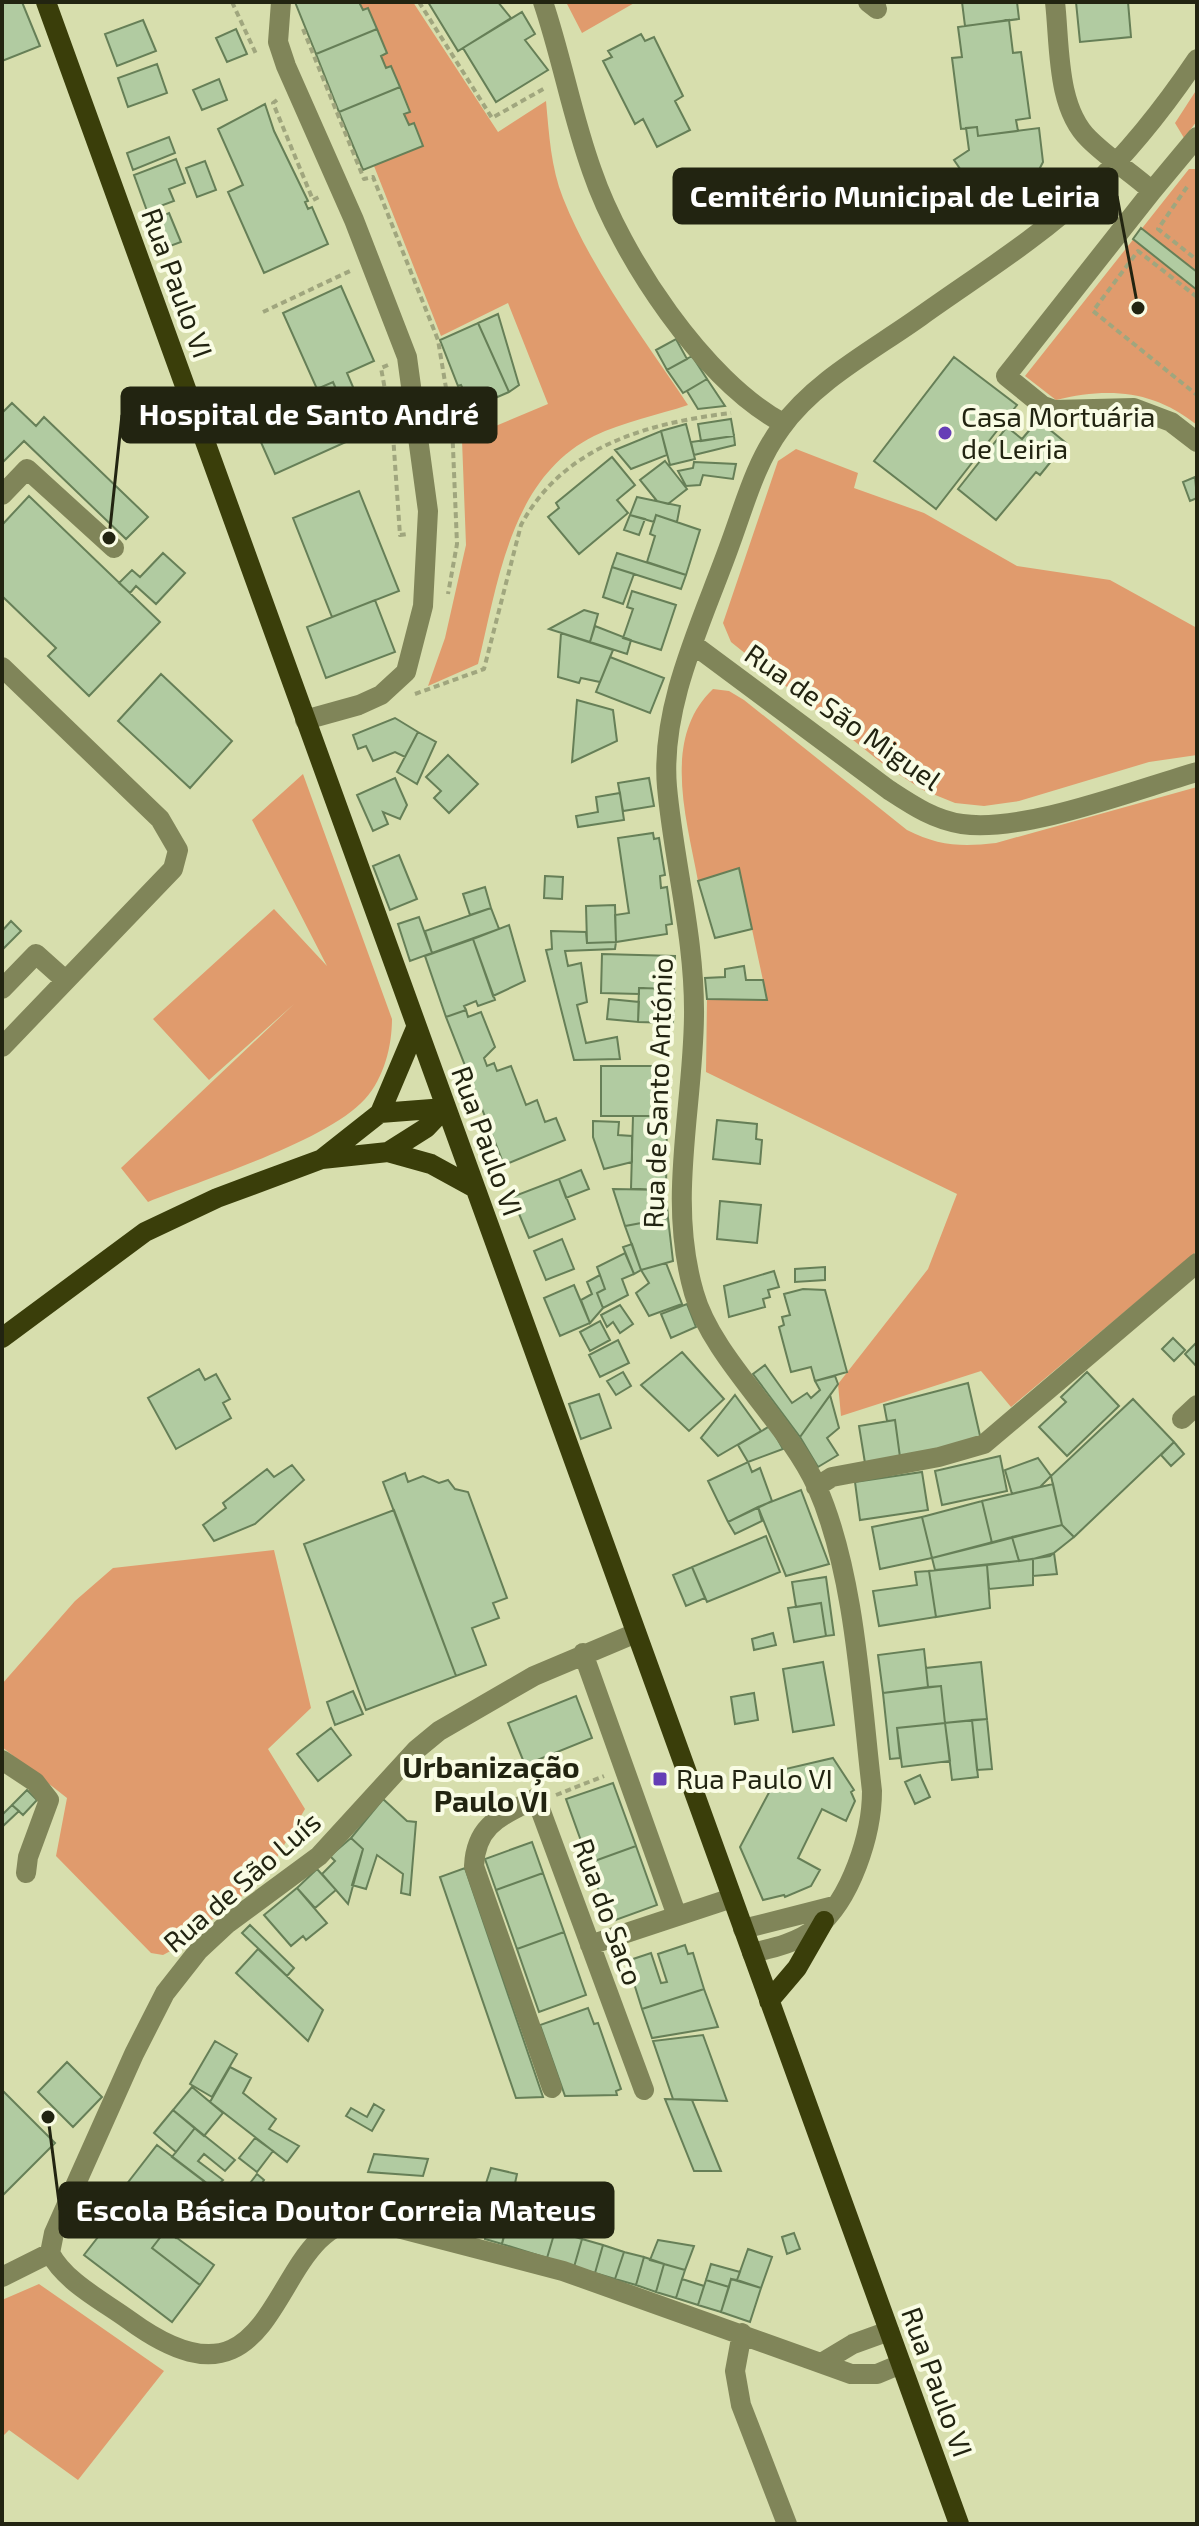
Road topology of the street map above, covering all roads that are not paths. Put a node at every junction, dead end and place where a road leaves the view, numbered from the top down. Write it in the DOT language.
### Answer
graph roads {
  1 [pos="46,2"];
  2 [pos="281,2"];
  3 [pos="543,2"];
  4 [pos="1055,2"];
  5 [pos="1197,59"];
  6 [pos="1197,137"];
  7 [pos="1117,160"];
  8 [pos="1152,191"];
  9 [pos="783,423"];
  10 [pos="1197,442"];
  11 [pos="2,495"];
  12 [pos="114,548"];
  13 [pos="694,645"];
  14 [pos="2,667"];
  15 [pos="305,720"];
  16 [pos="1197,772"];
  17 [pos="65,980"];
  18 [pos="2,989"];
  19 [pos="416,1028"];
  20 [pos="2,1047"];
  21 [pos="445,1108"];
  22 [pos="380,1113"];
  23 [pos="388,1152"];
  24 [pos="322,1159"];
  25 [pos="473,1187"];
  26 [pos="1197,1263"];
  27 [pos="2,1338"];
  28 [pos="816,1487"];
  29 [pos="636,1633"];
  30 [pos="583,1653"];
  31 [pos="2,1760"];
  32 [pos="26,1873"];
  33 [pos="732,1898"];
  34 [pos="829,1914"];
  35 [pos="677,1916"];
  36 [pos="743,1929"];
  37 [pos="590,1945"];
  38 [pos="752,1953"];
  39 [pos="769,2001"];
  40 [pos="552,2088"];
  41 [pos="644,2090"];
  42 [pos="50,2253"];
  43 [pos="2,2277"];
  44 [pos="889,2331"];
  45 [pos="742,2333"];
  46 [pos="823,2362"];
  47 [pos="901,2364"];
  48 [pos="787,2524"];
  49 [pos="959,2524"];
  1 -- 15 [label="main road, Rua Paulo VI"];
  2 -- 15 [label="street"];
  3 -- 9 [label="street"];
  4 -- 7 [label="street"];
  5 -- 7 [label="street, Rua de Santo António"];
  6 -- 8 [label="street"];
  7 -- 8 [label="street"];
  7 -- 9 [label="street, Rua de Santo António"];
  8 -- 10 [label="street"];
  9 -- 13 [label="street, Rua de Santo António"];
  11 -- 12 [label="street"];
  13 -- 16 [label="street, Rua de São Miguel"];
  13 -- 28 [label="street, Rua de Santo António"];
  14 -- 17 [label="street"];
  15 -- 19 [label="main road, Rua Paulo VI"];
  17 -- 18 [label="street"];
  17 -- 20 [label="street"];
  19 -- 21 [label="main road, Rua Paulo VI"];
  19 -- 22 [label="main road"];
  21 -- 22 [label="main road"];
  21 -- 23 [label="main road"];
  21 -- 25 [label="main road, Rua Paulo VI"];
  22 -- 24 [label="main road"];
  23 -- 24 [label="main road"];
  23 -- 25 [label="main road"];
  24 -- 27 [label="main road"];
  25 -- 29 [label="main road, Rua Paulo VI"];
  26 -- 28 [label="street"];
  28 -- 34 [label="street, Rua de Santo António"];
  29 -- 30 [label="street, Rua de São Luís"];
  29 -- 33 [label="main road, Rua Paulo VI"];
  30 -- 35 [label="street"];
  30 -- 42 [label="street, Rua de São Luís"];
  31 -- 32 [label="street"];
  33 -- 35 [label="street"];
  33 -- 36 [label="main road, Rua Paulo VI"];
  34 -- 36 [label="street"];
  34 -- 38 [label="street"];
  34 -- 39 [label="main road"];
  35 -- 37 [label="street"];
  36 -- 38 [label="main road, Rua Paulo VI"];
  37 -- 40 [label="street, Rua do Saco"];
  37 -- 41 [label="street, Rua do Saco"];
  38 -- 39 [label="main road, Rua Paulo VI"];
  39 -- 44 [label="main road, Rua Paulo VI"];
  42 -- 43 [label="street"];
  42 -- 45 [label="street"];
  44 -- 46 [label="street"];
  44 -- 47 [label="main road, Rua Paulo VI"];
  45 -- 46 [label="street"];
  45 -- 48 [label="street"];
  46 -- 47 [label="street"];
  47 -- 49 [label="main road, Rua Paulo VI"];
}
